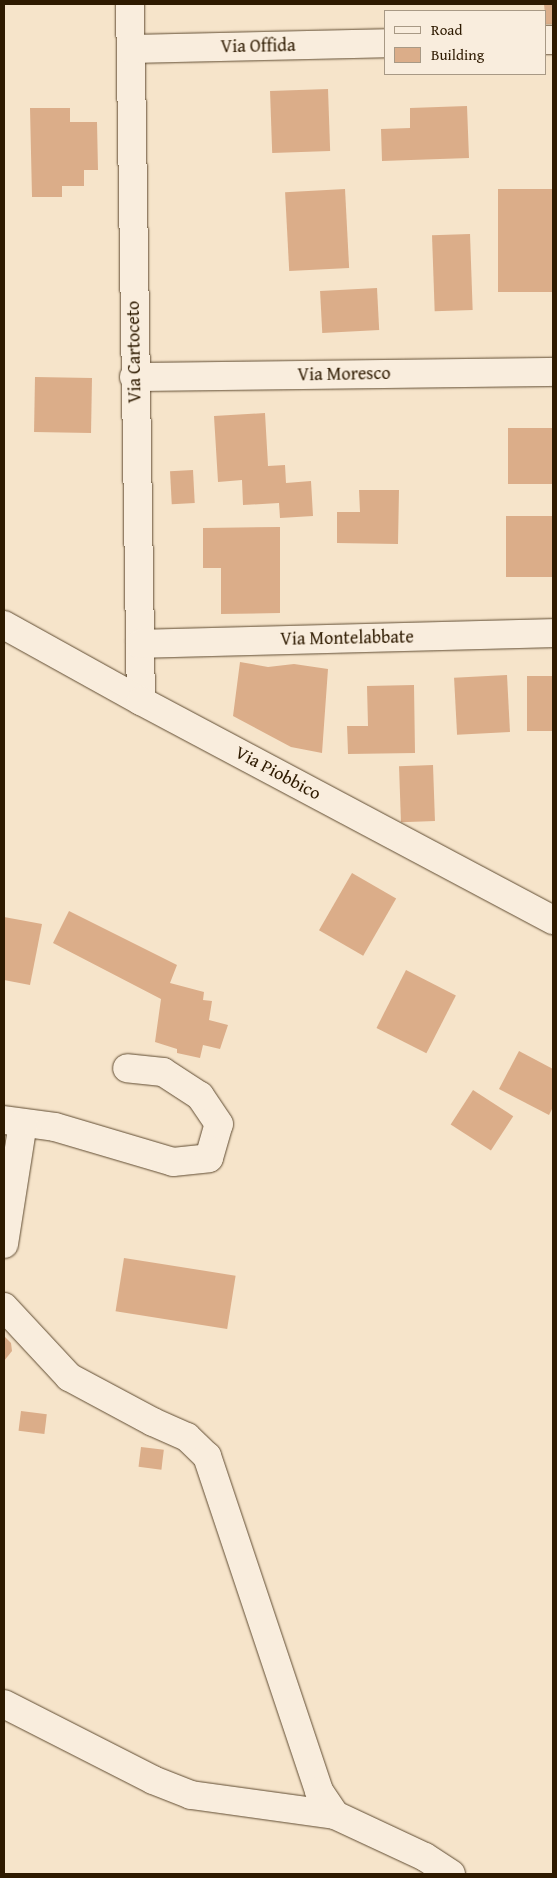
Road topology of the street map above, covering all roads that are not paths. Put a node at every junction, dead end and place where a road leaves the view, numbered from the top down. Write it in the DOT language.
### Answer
graph roads {
  1 [pos="130,4"];
  2 [pos="384,44"];
  3 [pos="131,49"];
  4 [pos="553,372"];
  5 [pos="134,377"];
  6 [pos="4,624"];
  7 [pos="553,633"];
  8 [pos="140,644"];
  9 [pos="141,701"];
  10 [pos="553,920"];
  11 [pos="126,1068"];
  12 [pos="13,1121"];
  13 [pos="4,1244"];
  14 [pos="4,1306"];
  15 [pos="4,1704"];
  16 [pos="335,1815"];
  17 [pos="451,1874"];
  1 -- 3 [label="street, Via Cartoceto"];
  2 -- 3 [label="street, Via Offida"];
  3 -- 5 [label="street, Via Cartoceto"];
  4 -- 5 [label="street, Via Moresco"];
  5 -- 8 [label="street, Via Cartoceto"];
  6 -- 9 [label="street, Via Piobbico"];
  7 -- 8 [label="street, Via Montelabbate"];
  8 -- 9 [label="street, Via Cartoceto"];
  9 -- 10 [label="street, Via Piobbico"];
  11 -- 12 [label="street"];
  12 -- 13 [label="street"];
  14 -- 16 [label="street"];
  15 -- 16 [label="street"];
  16 -- 17 [label="street"];
}
